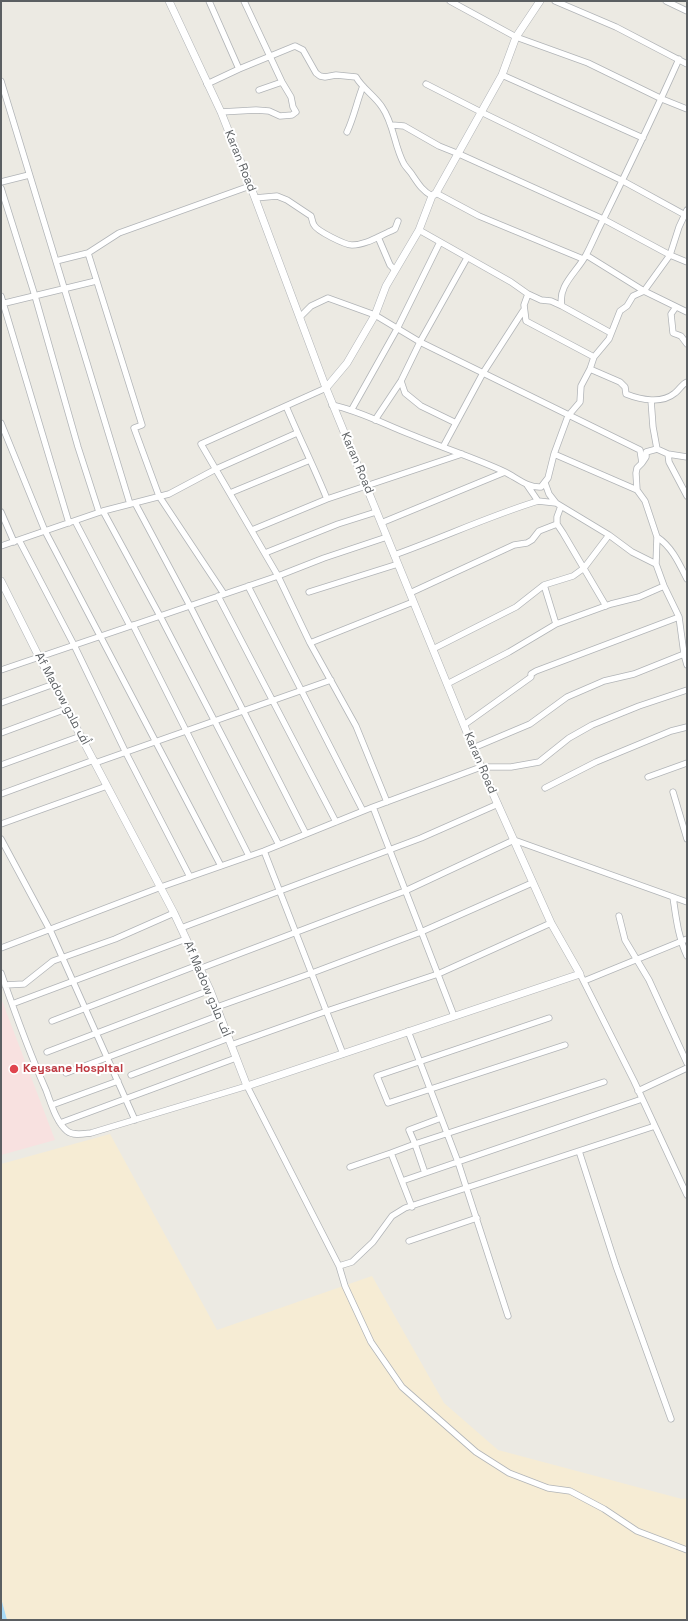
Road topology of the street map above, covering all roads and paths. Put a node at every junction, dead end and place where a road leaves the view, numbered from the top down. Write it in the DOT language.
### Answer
graph roads {
  1 [pos="169,1"];
  2 [pos="209,1"];
  3 [pos="244,1"];
  4 [pos="450,1"];
  5 [pos="540,1"];
  6 [pos="555,1"];
  7 [pos="666,1"];
  8 [pos="687,12"];
  9 [pos="516,37"];
  10 [pos="270,56"];
  11 [pos="679,59"];
  12 [pos="687,64"];
  13 [pos="239,68"];
  14 [pos="502,75"];
  15 [pos="1,81"];
  16 [pos="282,82"];
  17 [pos="207,84"];
  18 [pos="426,84"];
  19 [pos="364,86"];
  20 [pos="259,90"];
  21 [pos="662,98"];
  22 [pos="687,109"];
  23 [pos="221,112"];
  24 [pos="481,112"];
  25 [pos="392,125"];
  26 [pos="348,132"];
  27 [pos="643,138"];
  28 [pos="459,154"];
  29 [pos="29,175"];
  30 [pos="623,181"];
  31 [pos="1,182"];
  32 [pos="250,186"];
  33 [pos="1,188"];
  34 [pos="434,195"];
  35 [pos="255,198"];
  36 [pos="686,213"];
  37 [pos="603,219"];
  38 [pos="398,221"];
  39 [pos="419,230"];
  40 [pos="378,237"];
  41 [pos="440,242"];
  42 [pos="88,253"];
  43 [pos="670,255"];
  44 [pos="584,257"];
  45 [pos="467,258"];
  46 [pos="56,261"];
  47 [pos="687,262"];
  48 [pos="395,270"];
  49 [pos="96,281"];
  50 [pos="64,289"];
  51 [pos="644,291"];
  52 [pos="528,294"];
  53 [pos="1,296"];
  54 [pos="35,296"];
  55 [pos="2,303"];
  56 [pos="562,306"];
  57 [pos="676,307"];
  58 [pos="524,311"];
  59 [pos="687,312"];
  60 [pos="375,315"];
  61 [pos="300,317"];
  62 [pos="397,329"];
  63 [pos="611,333"];
  64 [pos="420,342"];
  65 [pos="687,344"];
  66 [pos="594,357"];
  67 [pos="590,369"];
  68 [pos="483,373"];
  69 [pos="400,381"];
  70 [pos="687,382"];
  71 [pos="326,388"];
  72 [pos="651,400"];
  73 [pos="332,405"];
  74 [pos="286,406"];
  75 [pos="352,409"];
  76 [pos="568,416"];
  77 [pos="375,420"];
  78 [pos="1,423"];
  79 [pos="456,423"];
  80 [pos="297,433"];
  81 [pos="442,447"];
  82 [pos="657,449"];
  83 [pos="462,454"];
  84 [pos="554,454"];
  85 [pos="668,454"];
  86 [pos="687,458"];
  87 [pos="310,460"];
  88 [pos="642,463"];
  89 [pos="216,469"];
  90 [pos="505,472"];
  91 [pos="545,483"];
  92 [pos="527,484"];
  93 [pos="366,485"];
  94 [pos="636,490"];
  95 [pos="230,493"];
  96 [pos="159,496"];
  97 [pos="687,496"];
  98 [pos="327,499"];
  99 [pos="538,501"];
  100 [pos="132,503"];
  101 [pos="558,505"];
  102 [pos="1,512"];
  103 [pos="101,512"];
  104 [pos="376,512"];
  105 [pos="72,522"];
  106 [pos="381,523"];
  107 [pos="557,524"];
  108 [pos="252,530"];
  109 [pos="45,531"];
  110 [pos="609,535"];
  111 [pos="387,537"];
  112 [pos="657,537"];
  113 [pos="16,541"];
  114 [pos="1,546"];
  115 [pos="265,553"];
  116 [pos="394,555"];
  117 [pos="398,564"];
  118 [pos="656,564"];
  119 [pos="584,568"];
  120 [pos="278,576"];
  121 [pos="687,579"];
  122 [pos="1,581"];
  123 [pos="544,585"];
  124 [pos="248,586"];
  125 [pos="664,586"];
  126 [pos="309,592"];
  127 [pos="410,593"];
  128 [pos="221,595"];
  129 [pos="413,602"];
  130 [pos="190,606"];
  131 [pos="606,606"];
  132 [pos="160,616"];
  133 [pos="679,618"];
  134 [pos="556,624"];
  135 [pos="131,626"];
  136 [pos="101,636"];
  137 [pos="310,643"];
  138 [pos="74,645"];
  139 [pos="433,649"];
  140 [pos="684,654"];
  141 [pos="39,657"];
  142 [pos="687,664"];
  143 [pos="1,670"];
  144 [pos="331,680"];
  145 [pos="54,684"];
  146 [pos="447,684"];
  147 [pos="687,690"];
  148 [pos="301,691"];
  149 [pos="273,700"];
  150 [pos="1,703"];
  151 [pos="66,709"];
  152 [pos="244,711"];
  153 [pos="215,721"];
  154 [pos="464,725"];
  155 [pos="687,727"];
  156 [pos="186,731"];
  157 [pos="1,733"];
  158 [pos="81,736"];
  159 [pos="156,742"];
  160 [pos="473,748"];
  161 [pos="126,752"];
  162 [pos="94,762"];
  163 [pos="687,763"];
  164 [pos="1,765"];
  165 [pos="481,767"];
  166 [pos="648,777"];
  167 [pos="107,786"];
  168 [pos="545,788"];
  169 [pos="673,792"];
  170 [pos="1,794"];
  171 [pos="387,802"];
  172 [pos="498,804"];
  173 [pos="373,807"];
  174 [pos="363,811"];
  175 [pos="336,822"];
  176 [pos="1,824"];
  177 [pos="306,834"];
  178 [pos="1,839"];
  179 [pos="687,839"];
  180 [pos="514,840"];
  181 [pos="279,845"];
  182 [pos="389,849"];
  183 [pos="264,851"];
  184 [pos="248,856"];
  185 [pos="221,866"];
  186 [pos="190,877"];
  187 [pos="532,882"];
  188 [pos="161,887"];
  189 [pos="280,890"];
  190 [pos="405,891"];
  191 [pos="673,897"];
  192 [pos="687,902"];
  193 [pos="174,913"];
  194 [pos="619,916"];
  195 [pos="551,923"];
  196 [pos="181,928"];
  197 [pos="49,930"];
  198 [pos="296,932"];
  199 [pos="421,932"];
  200 [pos="186,939"];
  201 [pos="687,939"];
  202 [pos="681,941"];
  203 [pos="1,948"];
  204 [pos="687,956"];
  205 [pos="62,957"];
  206 [pos="637,959"];
  207 [pos="199,967"];
  208 [pos="1,973"];
  209 [pos="312,973"];
  210 [pos="438,974"];
  211 [pos="582,978"];
  212 [pos="74,982"];
  213 [pos="5,985"];
  214 [pos="210,990"];
  215 [pos="12,1004"];
  216 [pos="216,1007"];
  217 [pos="85,1008"];
  218 [pos="327,1010"];
  219 [pos="220,1015"];
  220 [pos="454,1016"];
  221 [pos="550,1018"];
  222 [pos="52,1021"];
  223 [pos="408,1031"];
  224 [pos="97,1032"];
  225 [pos="230,1041"];
  226 [pos="565,1045"];
  227 [pos="47,1052"];
  228 [pos="344,1054"];
  229 [pos="107,1058"];
  230 [pos="236,1058"];
  231 [pos="420,1062"];
  232 [pos="687,1063"];
  233 [pos="687,1068"];
  234 [pos="66,1073"];
  235 [pos="131,1075"];
  236 [pos="118,1081"];
  237 [pos="604,1082"];
  238 [pos="247,1086"];
  239 [pos="430,1090"];
  240 [pos="638,1091"];
  241 [pos="125,1098"];
  242 [pos="642,1099"];
  243 [pos="52,1105"];
  244 [pos="441,1118"];
  245 [pos="135,1120"];
  246 [pos="60,1123"];
  247 [pos="655,1126"];
  248 [pos="447,1133"];
  249 [pos="414,1144"];
  250 [pos="579,1151"];
  251 [pos="391,1153"];
  252 [pos="458,1162"];
  253 [pos="350,1167"];
  254 [pos="425,1173"];
  255 [pos="402,1181"];
  256 [pos="467,1188"];
  257 [pos="687,1194"];
  258 [pos="412,1207"];
  259 [pos="477,1218"];
  260 [pos="409,1241"];
  261 [pos="339,1266"];
  262 [pos="508,1316"];
  263 [pos="671,1419"];
  264 [pos="687,1550"];
  1 -- 17 [label="street, Karan Road"];
  2 -- 13 [label="street"];
  3 -- 10 [label="street"];
  4 -- 9 [label="street"];
  5 -- 9 [label="street"];
  6 -- 11 [label="street"];
  7 -- 8 [label="street"];
  9 -- 14 [label="street"];
  9 -- 21 [label="street"];
  10 -- 13 [label="street"];
  10 -- 16 [label="street"];
  10 -- 19 [label="street"];
  11 -- 12 [label="street"];
  11 -- 21 [label="street"];
  13 -- 17 [label="street"];
  14 -- 24 [label="street"];
  14 -- 27 [label="street"];
  15 -- 29 [label="street"];
  16 -- 20 [label="street"];
  16 -- 23 [label="street"];
  17 -- 23 [label="street, Karan Road"];
  18 -- 24 [label="street"];
  19 -- 25 [label="street"];
  19 -- 26 [label="street"];
  21 -- 22 [label="street"];
  21 -- 27 [label="street"];
  23 -- 32 [label="street, Karan Road"];
  24 -- 28 [label="street"];
  24 -- 30 [label="street"];
  25 -- 28 [label="street"];
  25 -- 34 [label="street"];
  27 -- 30 [label="street"];
  28 -- 34 [label="street"];
  28 -- 37 [label="street"];
  29 -- 31 [label="street"];
  29 -- 46 [label="street"];
  30 -- 36 [label="street"];
  30 -- 37 [label="street"];
  32 -- 35 [label="street, Karan Road"];
  32 -- 42 [label="street"];
  33 -- 54 [label="street"];
  34 -- 39 [label="street"];
  34 -- 44 [label="street"];
  35 -- 40 [label="street"];
  35 -- 61 [label="street, Karan Road"];
  36 -- 43 [label="street"];
  37 -- 43 [label="street"];
  37 -- 44 [label="street"];
  38 -- 40 [label="street"];
  39 -- 41 [label="street"];
  39 -- 48 [label="street"];
  40 -- 48 [label="street"];
  41 -- 45 [label="street"];
  41 -- 62 [label="street"];
  42 -- 46 [label="street"];
  42 -- 49 [label="street"];
  43 -- 47 [label="street"];
  43 -- 51 [label="street"];
  44 -- 51 [label="street"];
  44 -- 56 [label="street"];
  45 -- 52 [label="street"];
  45 -- 64 [label="street"];
  46 -- 50 [label="street"];
  48 -- 60 [label="street"];
  49 -- 50 [label="street"];
  49 -- 96 [label="street"];
  50 -- 54 [label="street"];
  50 -- 100 [label="street"];
  51 -- 57 [label="street"];
  51 -- 63 [label="street"];
  52 -- 56 [label="street"];
  52 -- 58 [label="street"];
  53 -- 55 [label="street"];
  54 -- 55 [label="street"];
  54 -- 103 [label="street"];
  55 -- 105 [label="street"];
  56 -- 63 [label="street"];
  57 -- 59 [label="street"];
  57 -- 65 [label="street"];
  58 -- 66 [label="street"];
  58 -- 68 [label="street"];
  60 -- 61 [label="street"];
  60 -- 62 [label="street"];
  60 -- 71 [label="street"];
  61 -- 71 [label="street, Karan Road"];
  62 -- 64 [label="street"];
  62 -- 75 [label="street"];
  63 -- 66 [label="street"];
  64 -- 68 [label="street"];
  64 -- 69 [label="street"];
  66 -- 67 [label="street"];
  67 -- 72 [label="street"];
  67 -- 76 [label="street"];
  68 -- 76 [label="street"];
  68 -- 79 [label="street"];
  69 -- 77 [label="street"];
  69 -- 79 [label="street"];
  70 -- 72 [label="street"];
  71 -- 73 [label="street, Karan Road"];
  71 -- 74 [label="street"];
  72 -- 82 [label="street"];
  73 -- 75 [label="street"];
  73 -- 93 [label="street, Karan Road"];
  74 -- 80 [label="street"];
  74 -- 89 [label="street"];
  75 -- 77 [label="street"];
  76 -- 84 [label="street"];
  76 -- 88 [label="street"];
  77 -- 81 [label="street"];
  78 -- 109 [label="street"];
  79 -- 81 [label="street"];
  80 -- 87 [label="street"];
  80 -- 89 [label="street"];
  81 -- 83 [label="street"];
  82 -- 85 [label="street"];
  82 -- 88 [label="street"];
  83 -- 90 [label="street"];
  83 -- 93 [label="street"];
  84 -- 91 [label="street"];
  84 -- 94 [label="street"];
  85 -- 86 [label="street"];
  85 -- 97 [label="street"];
  87 -- 95 [label="street"];
  87 -- 98 [label="street"];
  88 -- 94 [label="street"];
  89 -- 95 [label="street"];
  89 -- 96 [label="street"];
  90 -- 92 [label="street"];
  90 -- 106 [label="street"];
  91 -- 92 [label="street"];
  91 -- 101 [label="street"];
  92 -- 99 [label="street"];
  93 -- 98 [label="street"];
  93 -- 104 [label="street, Karan Road"];
  94 -- 112 [label="street"];
  95 -- 108 [label="street"];
  96 -- 100 [label="street"];
  96 -- 128 [label="street"];
  98 -- 108 [label="street"];
  99 -- 101 [label="street"];
  99 -- 116 [label="street"];
  100 -- 103 [label="street"];
  100 -- 130 [label="street"];
  101 -- 107 [label="street"];
  101 -- 110 [label="street"];
  102 -- 113 [label="street"];
  103 -- 105 [label="street"];
  103 -- 132 [label="street"];
  104 -- 106 [label="street, Karan Road"];
  104 -- 115 [label="street"];
  105 -- 109 [label="street"];
  105 -- 135 [label="street"];
  106 -- 111 [label="street, Karan Road"];
  107 -- 119 [label="street"];
  107 -- 127 [label="street"];
  108 -- 115 [label="street"];
  109 -- 113 [label="street"];
  109 -- 136 [label="street"];
  110 -- 118 [label="street"];
  110 -- 119 [label="street"];
  111 -- 116 [label="street, Karan Road"];
  111 -- 120 [label="street"];
  112 -- 118 [label="street"];
  112 -- 121 [label="street"];
  113 -- 114 [label="street"];
  113 -- 138 [label="street"];
  115 -- 120 [label="street"];
  116 -- 117 [label="street, Karan Road"];
  117 -- 126 [label="street"];
  117 -- 127 [label="street, Karan Road"];
  118 -- 125 [label="street"];
  119 -- 123 [label="street"];
  119 -- 131 [label="street"];
  120 -- 124 [label="street"];
  120 -- 137 [label="street"];
  122 -- 141 [label="street, Af Madow أف مادو"];
  123 -- 134 [label="street"];
  123 -- 139 [label="street"];
  124 -- 128 [label="street"];
  124 -- 148 [label="street"];
  125 -- 131 [label="street"];
  125 -- 133 [label="street"];
  127 -- 129 [label="street, Karan Road"];
  128 -- 130 [label="street"];
  128 -- 149 [label="street"];
  129 -- 137 [label="street"];
  129 -- 139 [label="street, Karan Road"];
  130 -- 132 [label="street"];
  130 -- 152 [label="street"];
  131 -- 134 [label="street"];
  132 -- 135 [label="street"];
  132 -- 153 [label="street"];
  133 -- 140 [label="street"];
  133 -- 154 [label="street"];
  134 -- 146 [label="street"];
  135 -- 136 [label="street"];
  135 -- 156 [label="street"];
  136 -- 138 [label="street"];
  136 -- 159 [label="street"];
  137 -- 144 [label="street"];
  138 -- 141 [label="street"];
  138 -- 161 [label="street"];
  139 -- 146 [label="street, Karan Road"];
  140 -- 142 [label="street"];
  140 -- 160 [label="street"];
  141 -- 143 [label="street"];
  141 -- 145 [label="street, Af Madow أف مادو"];
  144 -- 148 [label="street"];
  144 -- 171 [label="street"];
  145 -- 150 [label="street"];
  145 -- 151 [label="street, Af Madow أف مادو"];
  146 -- 154 [label="street, Karan Road"];
  147 -- 165 [label="street"];
  148 -- 149 [label="street"];
  148 -- 174 [label="street"];
  149 -- 152 [label="street"];
  149 -- 175 [label="street"];
  151 -- 157 [label="street"];
  151 -- 158 [label="street, Af Madow أف مادو"];
  152 -- 153 [label="street"];
  152 -- 177 [label="street"];
  153 -- 156 [label="street"];
  153 -- 181 [label="street"];
  154 -- 160 [label="street, Karan Road"];
  155 -- 168 [label="street"];
  156 -- 159 [label="street"];
  156 -- 184 [label="street"];
  158 -- 162 [label="street, Af Madow أف مادو"];
  158 -- 164 [label="street"];
  159 -- 161 [label="street"];
  159 -- 185 [label="street"];
  160 -- 165 [label="street, Karan Road"];
  161 -- 162 [label="street"];
  161 -- 186 [label="street"];
  162 -- 167 [label="street, Af Madow أف مادو"];
  162 -- 170 [label="street"];
  163 -- 166 [label="street"];
  165 -- 171 [label="street"];
  165 -- 172 [label="street, Karan Road"];
  167 -- 176 [label="street"];
  167 -- 188 [label="street, Af Madow أف مادو"];
  169 -- 179 [label="street"];
  171 -- 173 [label="street"];
  172 -- 180 [label="street, Karan Road"];
  172 -- 182 [label="street"];
  173 -- 174 [label="street"];
  173 -- 182 [label="street"];
  174 -- 175 [label="street"];
  175 -- 177 [label="street"];
  177 -- 181 [label="street"];
  178 -- 197 [label="street"];
  180 -- 187 [label="street, Karan Road"];
  180 -- 190 [label="street"];
  180 -- 191 [label="street"];
  181 -- 183 [label="street"];
  182 -- 189 [label="street"];
  182 -- 190 [label="street"];
  183 -- 184 [label="street"];
  183 -- 189 [label="street"];
  184 -- 185 [label="street"];
  185 -- 186 [label="street"];
  186 -- 188 [label="street"];
  187 -- 195 [label="street, Karan Road"];
  187 -- 199 [label="street"];
  188 -- 193 [label="street, Af Madow أف مادو"];
  188 -- 197 [label="street"];
  189 -- 196 [label="street"];
  189 -- 198 [label="street"];
  190 -- 198 [label="street"];
  190 -- 199 [label="street"];
  191 -- 192 [label="street"];
  191 -- 202 [label="street"];
  193 -- 196 [label="street, Af Madow أف مادو"];
  193 -- 205 [label="street"];
  194 -- 206 [label="street"];
  195 -- 210 [label="street"];
  195 -- 211 [label="street, Karan Road"];
  196 -- 200 [label="street, Af Madow أف مادو"];
  197 -- 203 [label="street"];
  197 -- 205 [label="street"];
  198 -- 207 [label="street"];
  198 -- 209 [label="street"];
  199 -- 209 [label="street"];
  199 -- 210 [label="street"];
  200 -- 207 [label="street, Af Madow أف مادو"];
  200 -- 212 [label="street"];
  201 -- 202 [label="street"];
  202 -- 204 [label="street"];
  202 -- 206 [label="street"];
  205 -- 212 [label="street"];
  205 -- 213 [label="street"];
  206 -- 211 [label="street"];
  206 -- 232 [label="street"];
  207 -- 214 [label="street, Af Madow أف مادو"];
  207 -- 217 [label="street"];
  208 -- 213 [label="street"];
  209 -- 216 [label="street"];
  209 -- 218 [label="street"];
  210 -- 218 [label="street"];
  210 -- 220 [label="street"];
  211 -- 220 [label="street"];
  211 -- 240 [label="street"];
  212 -- 215 [label="street"];
  212 -- 217 [label="street"];
  213 -- 215 [label="street"];
  214 -- 216 [label="street, Af Madow أف مادو"];
  214 -- 224 [label="street"];
  215 -- 243 [label="street"];
  216 -- 219 [label="street, Af Madow أف مادو"];
  217 -- 222 [label="street"];
  217 -- 224 [label="street"];
  218 -- 225 [label="street"];
  218 -- 228 [label="street"];
  219 -- 225 [label="street, Af Madow أف مادو"];
  219 -- 229 [label="street"];
  220 -- 223 [label="street"];
  221 -- 231 [label="street"];
  223 -- 228 [label="street"];
  223 -- 231 [label="street"];
  224 -- 227 [label="street"];
  224 -- 229 [label="street"];
  225 -- 230 [label="street, Af Madow أف مادو"];
  225 -- 235 [label="street"];
  226 -- 239 [label="street"];
  228 -- 238 [label="street"];
  229 -- 234 [label="street"];
  229 -- 236 [label="street"];
  230 -- 238 [label="street, Af Madow أف مادو"];
  230 -- 241 [label="street"];
  231 -- 239 [label="street"];
  231 -- 239 [label="street"];
  233 -- 240 [label="street"];
  236 -- 241 [label="street"];
  236 -- 243 [label="street"];
  237 -- 248 [label="street"];
  238 -- 245 [label="street"];
  238 -- 261 [label="street"];
  239 -- 244 [label="street"];
  240 -- 242 [label="street"];
  241 -- 245 [label="street"];
  241 -- 246 [label="street"];
  242 -- 247 [label="street"];
  242 -- 252 [label="street"];
  243 -- 246 [label="street"];
  244 -- 248 [label="street"];
  244 -- 249 [label="street"];
  245 -- 246 [label="street"];
  247 -- 250 [label="street"];
  247 -- 257 [label="street"];
  248 -- 249 [label="street"];
  248 -- 252 [label="street"];
  249 -- 251 [label="street"];
  249 -- 254 [label="street"];
  250 -- 256 [label="street"];
  250 -- 263 [label="street"];
  251 -- 253 [label="street"];
  251 -- 255 [label="street"];
  252 -- 254 [label="street"];
  252 -- 256 [label="street"];
  254 -- 255 [label="street"];
  255 -- 258 [label="street"];
  256 -- 258 [label="street"];
  256 -- 259 [label="street"];
  258 -- 261 [label="street"];
  259 -- 260 [label="street"];
  259 -- 262 [label="street"];
  261 -- 264 [label="street"];
}
